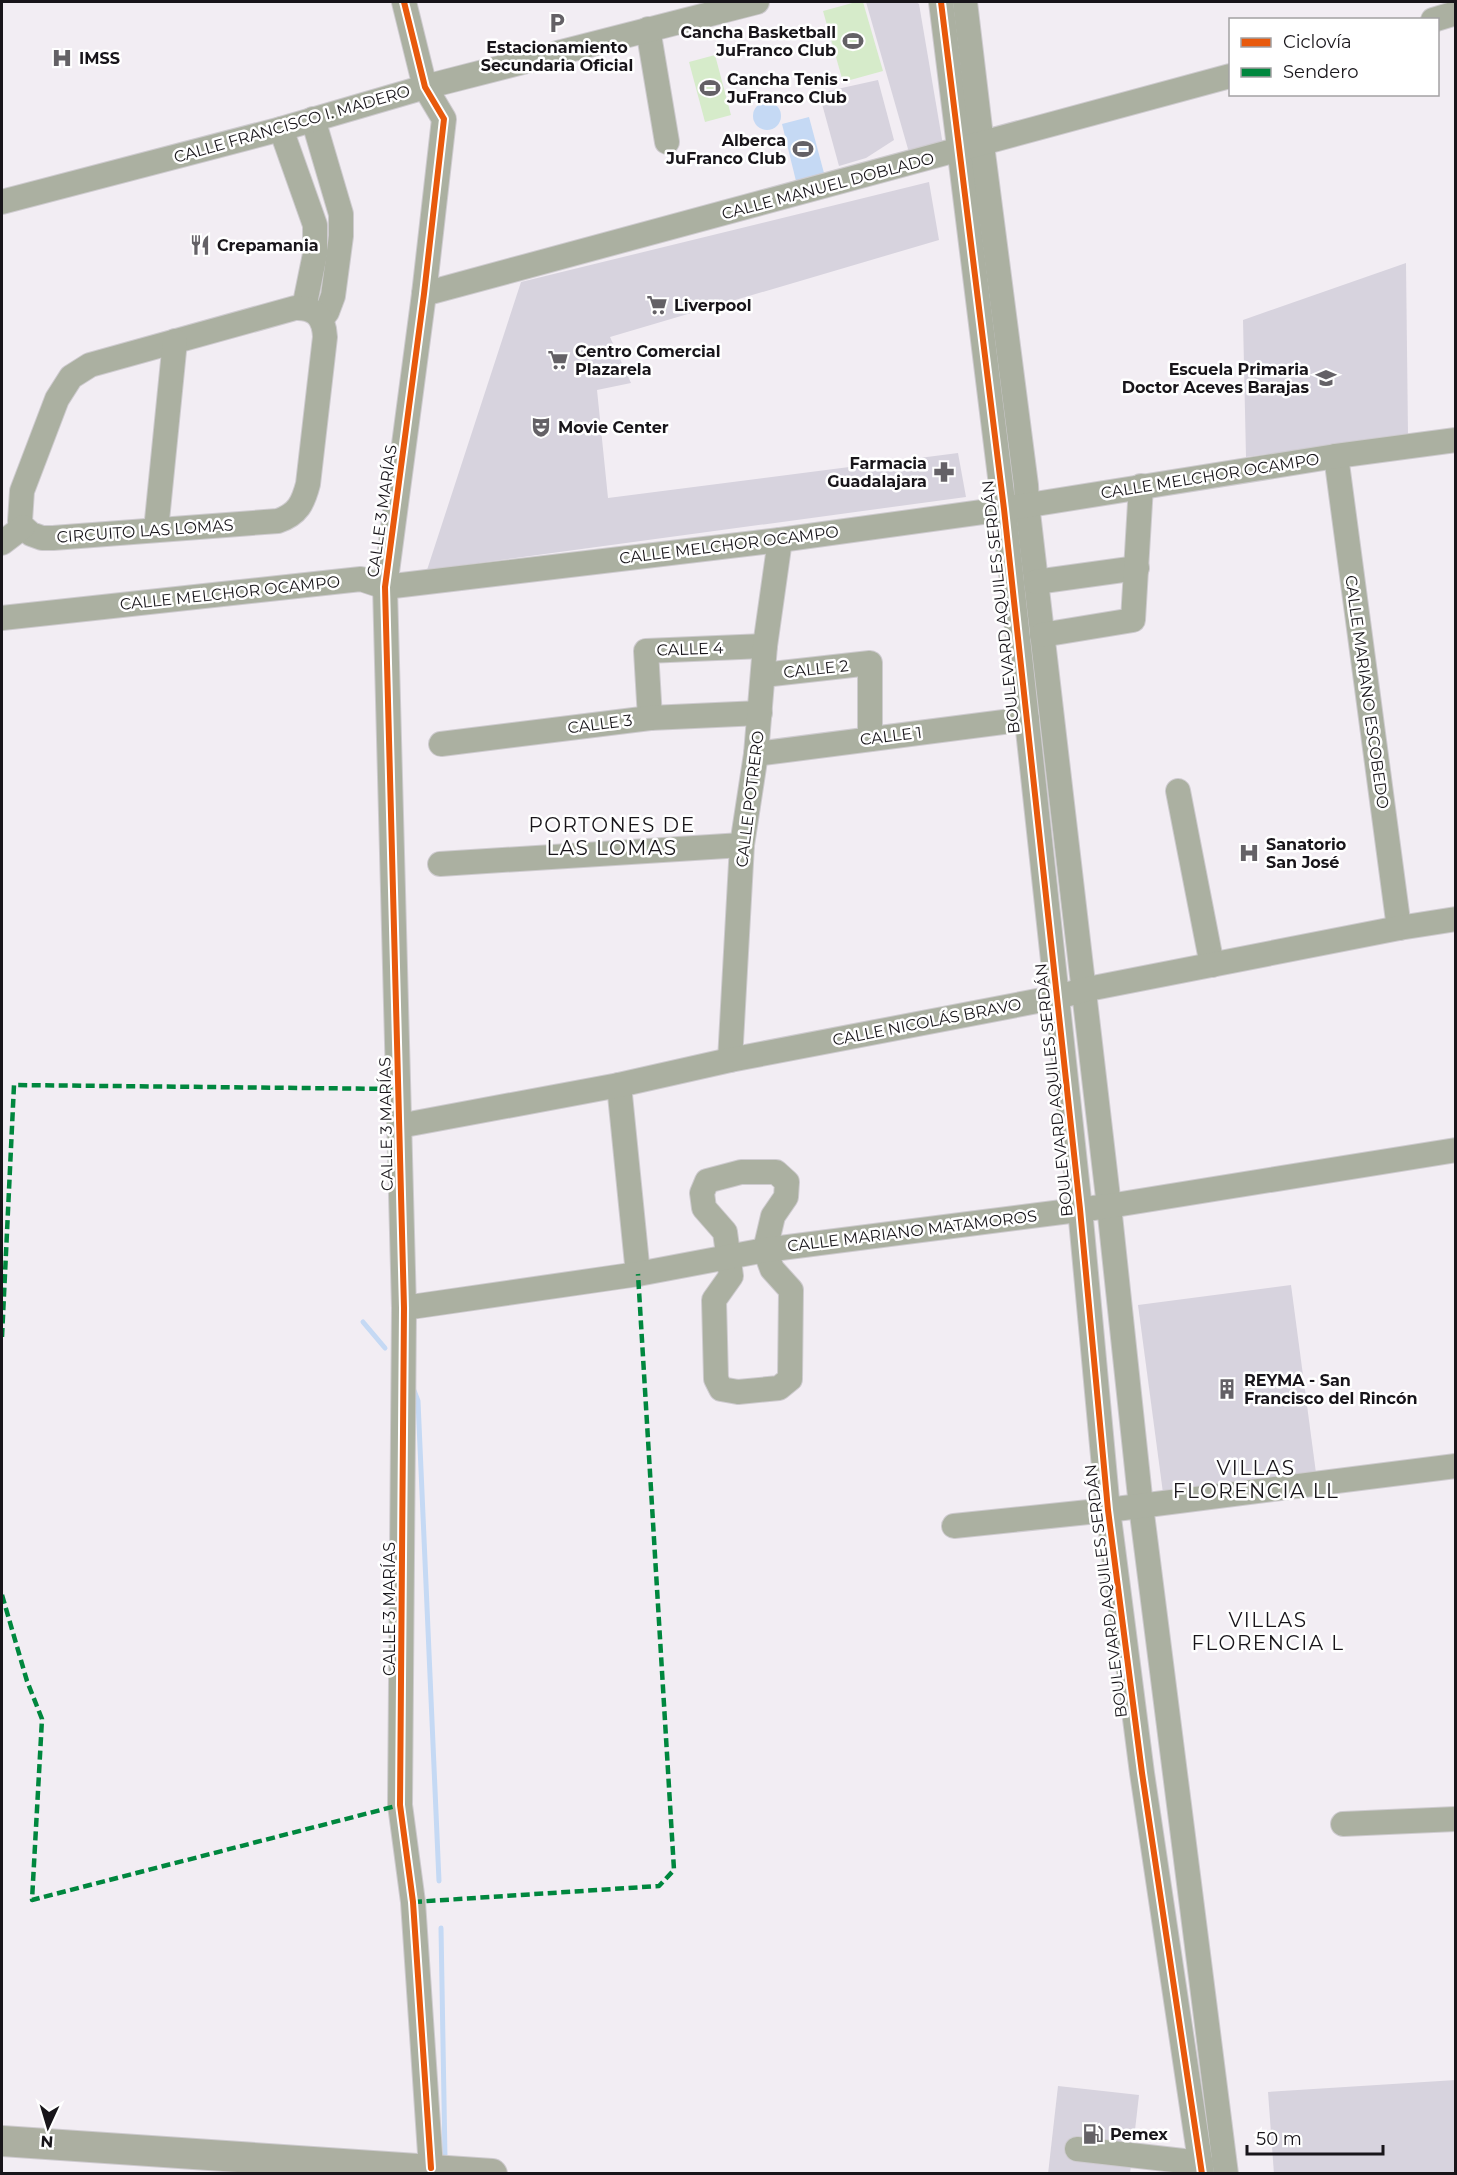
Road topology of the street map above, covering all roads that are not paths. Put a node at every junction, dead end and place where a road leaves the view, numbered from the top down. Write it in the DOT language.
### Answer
graph roads {
  1 [pos="404,2"];
  2 [pos="757,2"];
  3 [pos="941,2"];
  4 [pos="965,2"];
  5 [pos="1455,13"];
  6 [pos="1439,18"];
  7 [pos="648,29"];
  8 [pos="1229,76"];
  9 [pos="425,87"];
  10 [pos="313,119"];
  11 [pos="281,129"];
  12 [pos="667,142"];
  13 [pos="971,147"];
  14 [pos="2,202"];
  15 [pos="424,294"];
  16 [pos="313,313"];
  17 [pos="175,341"];
  18 [pos="1455,440"];
  19 [pos="1336,456"];
  20 [pos="1141,486"];
  21 [pos="1016,506"];
  22 [pos="23,527"];
  23 [pos="156,530"];
  24 [pos="780,540"];
  25 [pos="2,543"];
  26 [pos="1137,568"];
  27 [pos="1036,582"];
  28 [pos="385,587"];
  29 [pos="2,618"];
  30 [pos="1042,635"];
  31 [pos="765,646"];
  32 [pos="763,675"];
  33 [pos="759,713"];
  34 [pos="650,718"];
  35 [pos="1027,719"];
  36 [pos="870,739"];
  37 [pos="441,744"];
  38 [pos="756,754"];
  39 [pos="1178,791"];
  40 [pos="742,845"];
  41 [pos="440,864"];
  42 [pos="1455,919"];
  43 [pos="1399,928"];
  44 [pos="1212,965"];
  45 [pos="1083,990"];
  46 [pos="1058,997"];
  47 [pos="730,1060"];
  48 [pos="619,1085"];
  49 [pos="399,1126"];
  50 [pos="1455,1150"];
  51 [pos="1109,1206"];
  52 [pos="1080,1209"];
  53 [pos="765,1250"];
  54 [pos="729,1256"];
  55 [pos="638,1274"];
  56 [pos="404,1308"];
  57 [pos="1455,1466"];
  58 [pos="1141,1506"];
  59 [pos="1108,1510"];
  60 [pos="954,1526"];
  61 [pos="1455,1819"];
  62 [pos="1343,1824"];
  63 [pos="2,2140"];
  64 [pos="1077,2149"];
  65 [pos="431,2168"];
  66 [pos="1202,2168"];
  67 [pos="360,2170"];
  68 [pos="492,2174"];
  69 [pos="1226,2174"];
  1 -- 9 [label="street, CALLE 3 MARÍAS"];
  2 -- 7 [label="street, CALLE FRANCISCO I. MADERO"];
  3 -- 13 [label="street, BOULEVARD AQUILES SERDÁN"];
  4 -- 13 [label="street, BOULEVARD AQUILES SERDÁN"];
  5 -- 6 [label="street"];
  7 -- 9 [label="street, CALLE FRANCISCO I. MADERO"];
  7 -- 12 [label="street"];
  8 -- 13 [label="street, CALLE MANUEL DOBLADO"];
  9 -- 10 [label="street, CALLE FRANCISCO I. MADERO"];
  9 -- 15 [label="street, CALLE 3 MARÍAS"];
  10 -- 11 [label="street, CALLE FRANCISCO I. MADERO"];
  10 -- 16 [label="street, CIRCUITO LAS LOMAS"];
  11 -- 14 [label="street, CALLE FRANCISCO I. MADERO"];
  11 -- 16 [label="street, CIRCUITO LAS LOMAS"];
  13 -- 15 [label="street, CALLE MANUEL DOBLADO"];
  13 -- 21 [label="street, BOULEVARD AQUILES SERDÁN"];
  15 -- 28 [label="street, CALLE 3 MARÍAS"];
  16 -- 17 [label="street"];
  16 -- 23 [label="street, CIRCUITO LAS LOMAS"];
  17 -- 22 [label="street"];
  17 -- 23 [label="street"];
  18 -- 19 [label="street, CALLE MELCHOR OCAMPO"];
  19 -- 20 [label="street, CALLE MELCHOR OCAMPO"];
  19 -- 43 [label="street, CALLE MARIANO ESCOBEDO"];
  20 -- 21 [label="street, CALLE MELCHOR OCAMPO"];
  20 -- 26 [label="street"];
  21 -- 24 [label="street, CALLE MELCHOR OCAMPO"];
  21 -- 27 [label="street, BOULEVARD AQUILES SERDÁN"];
  21 -- 35 [label="street, BOULEVARD AQUILES SERDÁN"];
  22 -- 23 [label="street, CIRCUITO LAS LOMAS"];
  22 -- 25 [label="street"];
  24 -- 28 [label="street, CALLE MELCHOR OCAMPO"];
  24 -- 31 [label="street, CALLE POTRERO"];
  26 -- 27 [label="street"];
  26 -- 30 [label="street"];
  27 -- 30 [label="street, BOULEVARD AQUILES SERDÁN"];
  28 -- 29 [label="street, CALLE MELCHOR OCAMPO"];
  28 -- 49 [label="street, CALLE 3 MARÍAS"];
  30 -- 45 [label="street, BOULEVARD AQUILES SERDÁN"];
  31 -- 32 [label="street, CALLE POTRERO"];
  31 -- 34 [label="street, CALLE 4"];
  32 -- 33 [label="street, CALLE POTRERO"];
  32 -- 36 [label="street, CALLE 2"];
  33 -- 34 [label="street, CALLE 3"];
  33 -- 38 [label="street, CALLE POTRERO"];
  34 -- 37 [label="street, CALLE 3"];
  35 -- 36 [label="street, CALLE 1"];
  35 -- 46 [label="street, BOULEVARD AQUILES SERDÁN"];
  36 -- 38 [label="street, CALLE 1"];
  38 -- 40 [label="street, CALLE POTRERO"];
  39 -- 44 [label="street"];
  40 -- 41 [label="street"];
  40 -- 47 [label="street, CALLE POTRERO"];
  42 -- 43 [label="street, CALLE NICOLÁS BRAVO"];
  43 -- 44 [label="street, CALLE NICOLÁS BRAVO"];
  44 -- 45 [label="street, CALLE NICOLÁS BRAVO"];
  45 -- 46 [label="street, CALLE NICOLÁS BRAVO"];
  45 -- 51 [label="street, BOULEVARD AQUILES SERDÁN"];
  46 -- 47 [label="street, CALLE NICOLÁS BRAVO"];
  46 -- 52 [label="street, BOULEVARD AQUILES SERDÁN"];
  47 -- 48 [label="street, CALLE NICOLÁS BRAVO"];
  48 -- 49 [label="street, CALLE NICOLÁS BRAVO"];
  48 -- 55 [label="street"];
  49 -- 56 [label="street, CALLE 3 MARÍAS"];
  50 -- 51 [label="street, CALLE MARIANO MATAMOROS"];
  51 -- 52 [label="street, CALLE MARIANO MATAMOROS"];
  51 -- 58 [label="street, BOULEVARD AQUILES SERDÁN"];
  52 -- 53 [label="street, CALLE MARIANO MATAMOROS"];
  52 -- 59 [label="street, BOULEVARD AQUILES SERDÁN"];
  53 -- 54 [label="street, CALLE MARIANO MATAMOROS"];
  53 -- 54 [label="street"];
  53 -- 54 [label="street"];
  54 -- 55 [label="street, CALLE MARIANO MATAMOROS"];
  55 -- 56 [label="street, CALLE MARIANO MATAMOROS"];
  56 -- 65 [label="street, CALLE 3 MARÍAS"];
  57 -- 58 [label="street"];
  58 -- 59 [label="street"];
  58 -- 69 [label="street, BOULEVARD AQUILES SERDÁN"];
  59 -- 60 [label="street"];
  59 -- 66 [label="street, BOULEVARD AQUILES SERDÁN"];
  61 -- 62 [label="street"];
  63 -- 67 [label="main road"];
  64 -- 66 [label="street"];
  65 -- 67 [label="main road"];
  65 -- 68 [label="main road"];
}
